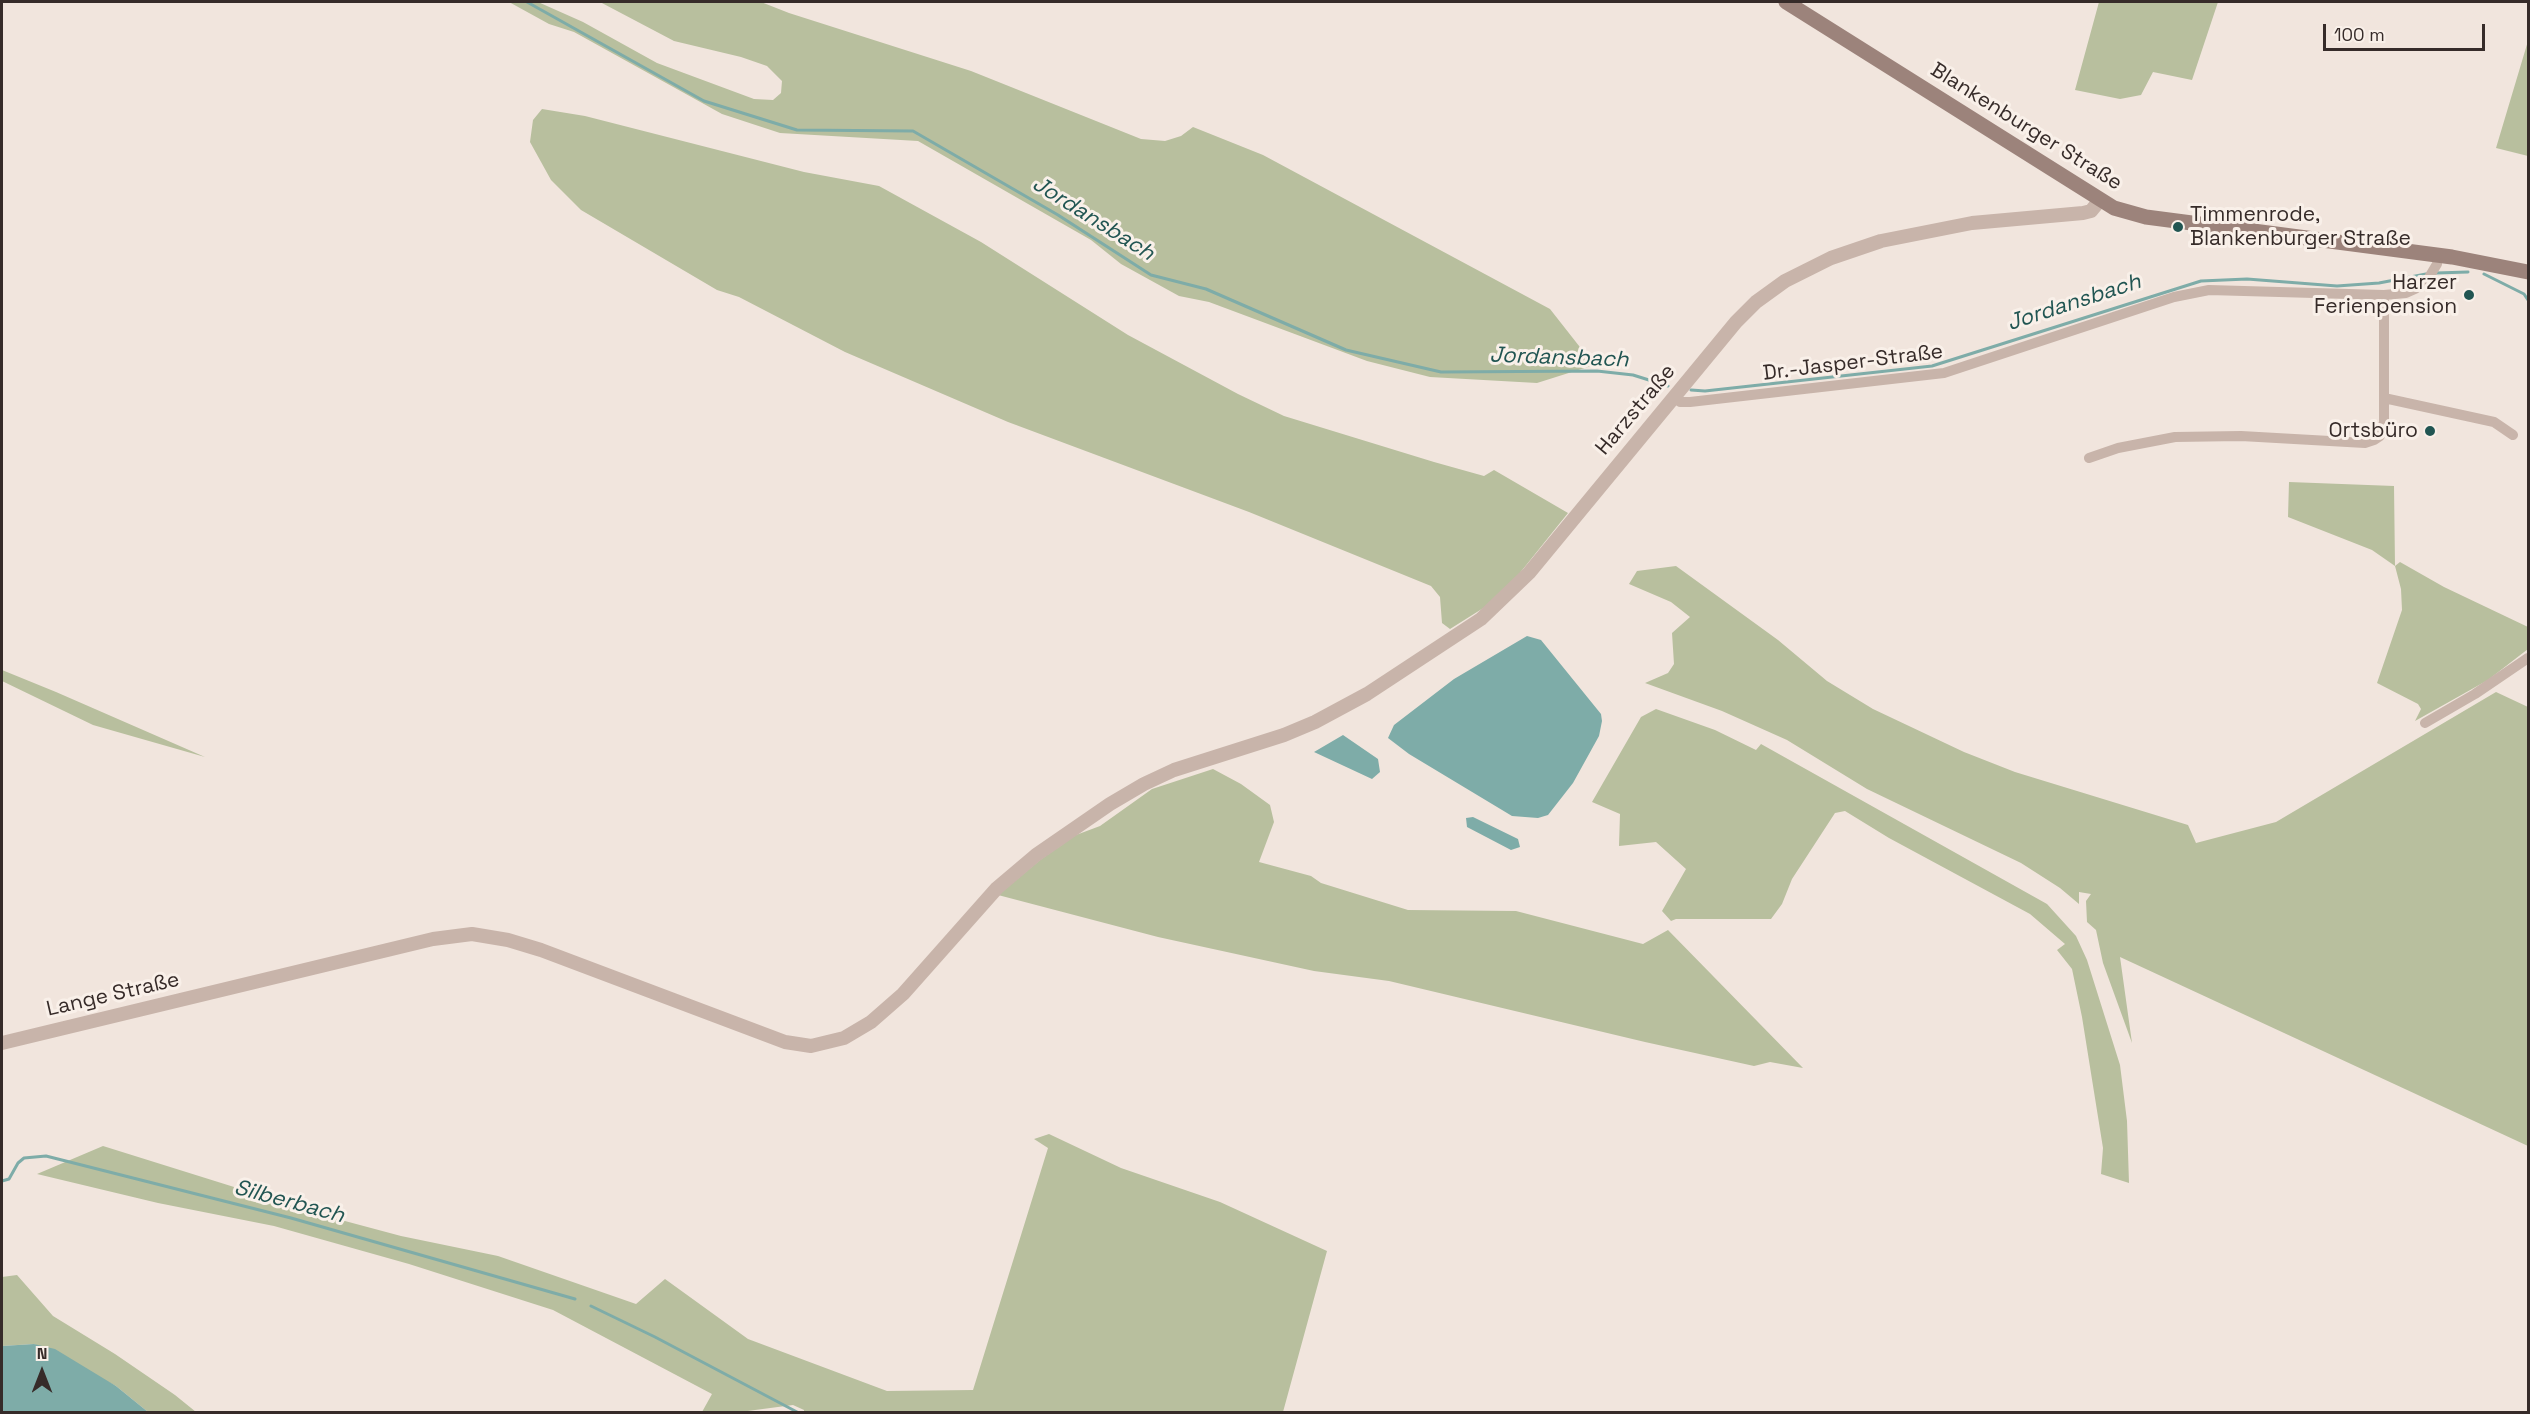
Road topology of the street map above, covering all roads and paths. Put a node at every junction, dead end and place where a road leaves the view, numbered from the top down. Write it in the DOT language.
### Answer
graph roads {
  1 [pos="1786,2"];
  2 [pos="2100,200"];
  3 [pos="2438,260"];
  4 [pos="2529,272"];
  5 [pos="2385,295"];
  6 [pos="1673,397"];
  7 [pos="2384,398"];
  8 [pos="2513,435"];
  9 [pos="2089,458"];
  10 [pos="2529,658"];
  11 [pos="2425,723"];
  12 [pos="233,989"];
  13 [pos="2,1043"];
  1 -- 2 [label="main road, Blankenburger Straße"];
  2 -- 3 [label="main road, Blankenburger Straße"];
  2 -- 6 [label="street, Harzstraße"];
  3 -- 4 [label="main road, Blankenburger Straße"];
  3 -- 5 [label="street, Dr.-Jasper-Straße"];
  5 -- 6 [label="street, Dr.-Jasper-Straße"];
  5 -- 7 [label="street"];
  6 -- 12 [label="street, Harzstraße"];
  7 -- 8 [label="street"];
  7 -- 9 [label="street"];
  10 -- 11 [label="street"];
  12 -- 13 [label="street, Lange Straße"];
}
